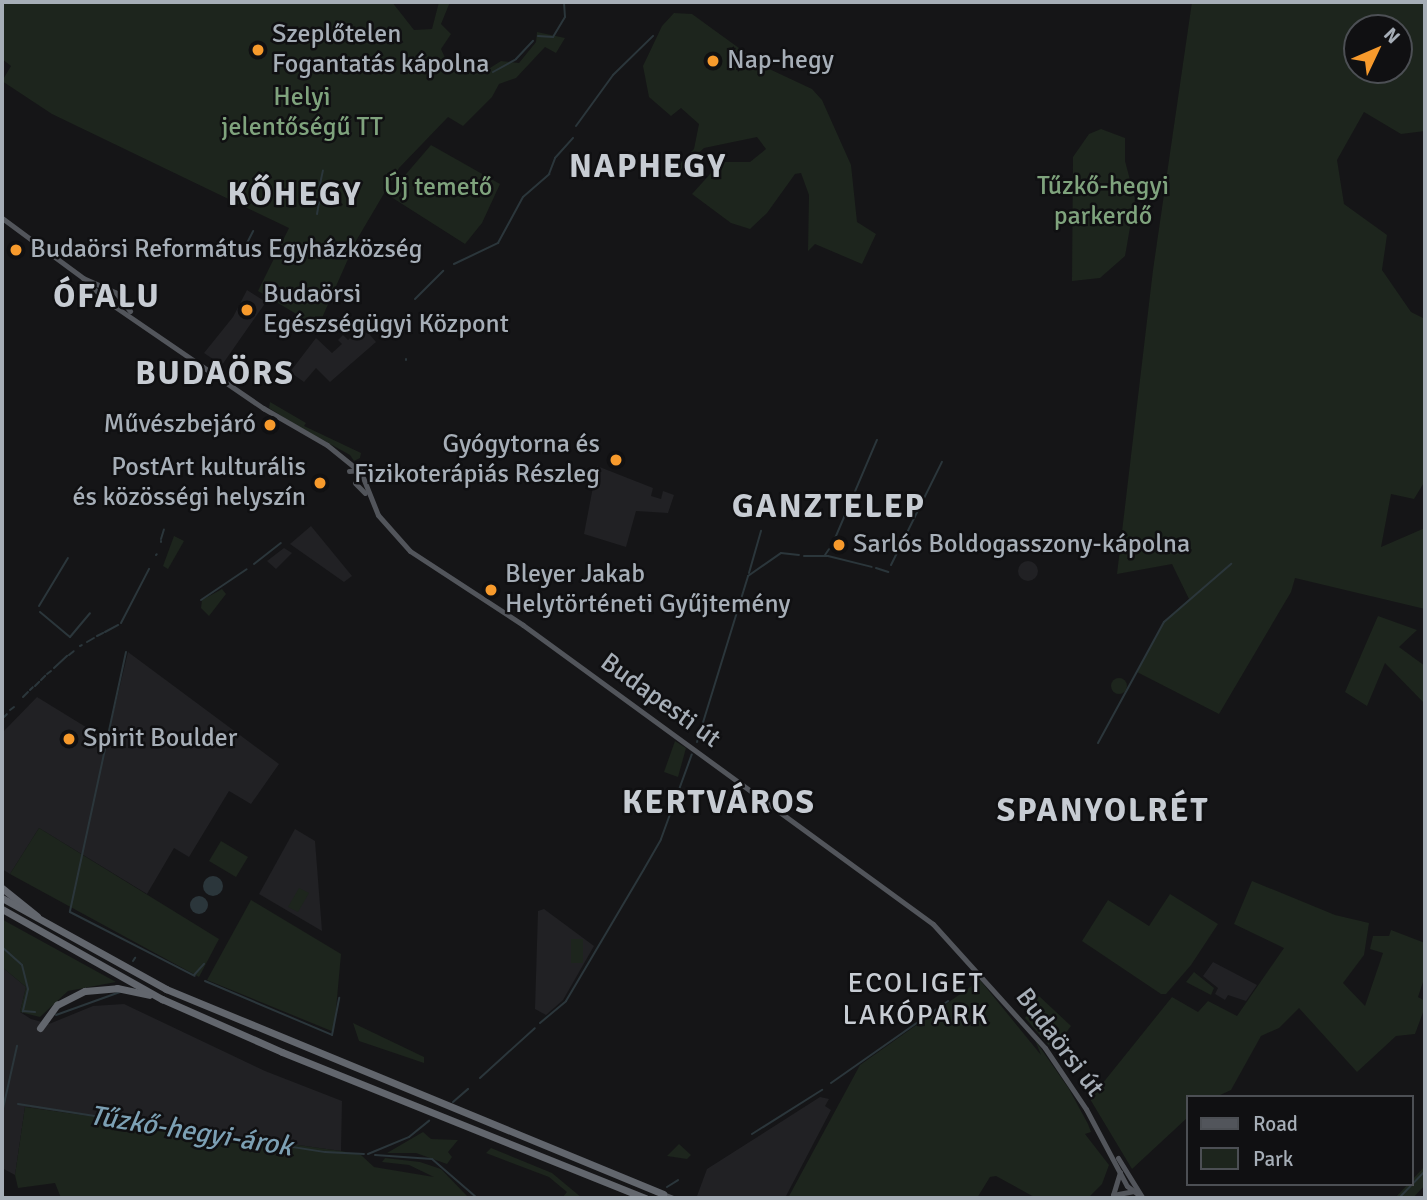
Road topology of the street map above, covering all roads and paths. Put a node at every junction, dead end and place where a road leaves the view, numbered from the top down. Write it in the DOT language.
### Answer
graph roads {
  1 [pos="2,218"];
  2 [pos="83,278"];
  3 [pos="110,292"];
  4 [pos="104,298"];
  5 [pos="119,299"];
  6 [pos="114,306"];
  7 [pos="159,334"];
  8 [pos="351,469"];
  9 [pos="358,481"];
  10 [pos="2,888"];
  11 [pos="2,898"];
  12 [pos="2,909"];
  13 [pos="48,926"];
  14 [pos="939,930"];
  15 [pos="162,999"];
  16 [pos="40,1028"];
  17 [pos="1113,1154"];
  18 [pos="1128,1179"];
  19 [pos="1133,1191"];
  20 [pos="663,1194"];
  21 [pos="1111,1196"];
  22 [pos="646,1198"];
  23 [pos="673,1198"];
  24 [pos="1143,1198"];
  1 -- 2 [label="main road"];
  2 -- 3 [label="main road"];
  2 -- 4 [label="main road"];
  3 -- 4 [label="main road"];
  3 -- 5 [label="main road"];
  4 -- 6 [label="main road"];
  5 -- 6 [label="main road"];
  5 -- 7 [label="main road"];
  6 -- 7 [label="main road"];
  7 -- 8 [label="main road"];
  8 -- 9 [label="main road"];
  8 -- 9 [label="main road"];
  9 -- 14 [label="main road, Budapesti út"];
  10 -- 13 [label="highway"];
  11 -- 13 [label="highway"];
  12 -- 15 [label="highway"];
  13 -- 20 [label="highway"];
  14 -- 17 [label="main road, Budaörsi út"];
  15 -- 16 [label="highway"];
  15 -- 22 [label="highway"];
  17 -- 18 [label="main road, Budaörsi út"];
  17 -- 18 [label="main road, Budaörsi út"];
  17 -- 21 [label="main road"];
  18 -- 19 [label="main road, Budaörsi út"];
  18 -- 21 [label="main road"];
  18 -- 24 [label="main road, Budaörsi út"];
  19 -- 21 [label="main road"];
  19 -- 24 [label="main road, Budaörsi út"];
  20 -- 23 [label="main road"];
}
